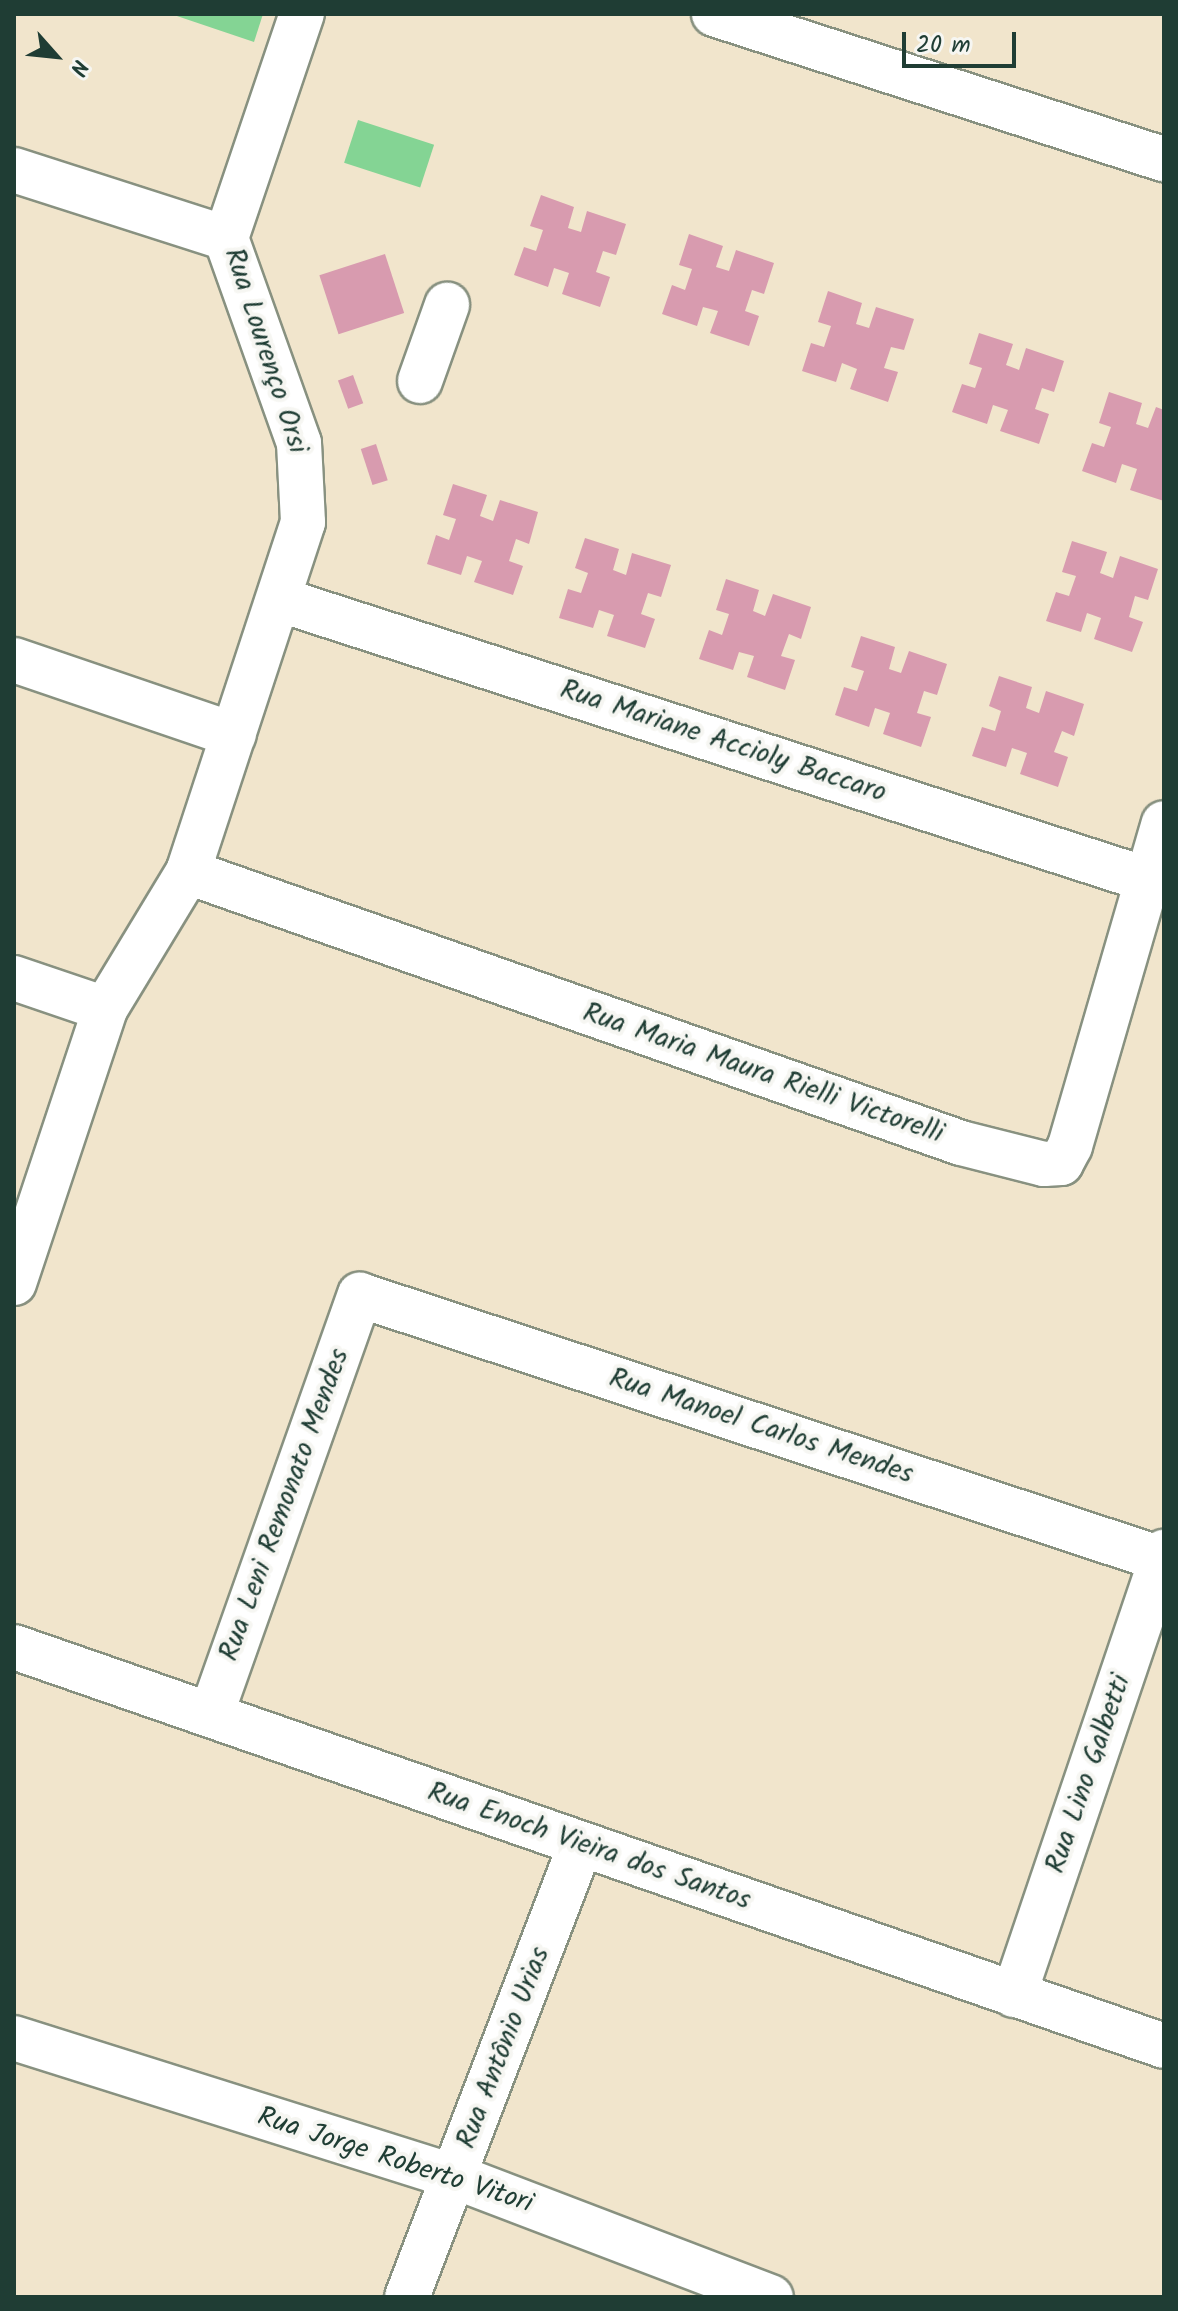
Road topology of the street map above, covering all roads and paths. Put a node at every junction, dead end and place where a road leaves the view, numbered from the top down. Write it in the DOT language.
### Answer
graph roads {
  1 [pos="302,14"];
  2 [pos="714,14"];
  3 [pos="1164,159"];
  4 [pos="14,170"];
  5 [pos="226,238"];
  6 [pos="447,305"];
  7 [pos="420,381"];
  8 [pos="281,600"];
  9 [pos="14,660"];
  10 [pos="234,735"];
  11 [pos="1164,823"];
  12 [pos="188,872"];
  13 [pos="1155,882"];
  14 [pos="14,978"];
  15 [pos="105,1009"];
  16 [pos="14,1283"];
  17 [pos="360,1295"];
  18 [pos="1162,1556"];
  19 [pos="14,1647"];
  20 [pos="211,1715"];
  21 [pos="581,1844"];
  22 [pos="1014,1995"];
  23 [pos="14,2038"];
  24 [pos="1164,2046"];
  25 [pos="456,2177"];
  26 [pos="407,2297"];
  27 [pos="771,2297"];
  1 -- 5 [label="street, Rua Lourenço Orsi"];
  2 -- 3 [label="street"];
  4 -- 5 [label="street"];
  5 -- 8 [label="street, Rua Lourenço Orsi"];
  6 -- 7 [label="street"];
  8 -- 10 [label="street, Rua Lourenço Orsi"];
  8 -- 13 [label="street, Rua Mariane Accioly Baccaro"];
  9 -- 10 [label="street"];
  10 -- 12 [label="street, Rua Lourenço Orsi"];
  11 -- 13 [label="street"];
  12 -- 13 [label="street, Rua Maria Maura Rielli Victorelli"];
  12 -- 15 [label="street, Rua Lourenço Orsi"];
  14 -- 15 [label="street"];
  15 -- 16 [label="street, Rua Lourenço Orsi"];
  17 -- 18 [label="street, Rua Manoel Carlos Mendes"];
  17 -- 20 [label="street, Rua Leni Remonato Mendes"];
  18 -- 22 [label="street, Rua Lino Galbetti"];
  19 -- 20 [label="street, Rua Enoch Vieira dos Santos"];
  20 -- 21 [label="street, Rua Enoch Vieira dos Santos"];
  21 -- 22 [label="street, Rua Enoch Vieira dos Santos"];
  21 -- 25 [label="street, Rua Antônio Urias"];
  22 -- 24 [label="street, Rua Enoch Vieira dos Santos"];
  23 -- 25 [label="street, Rua Jorge Roberto Vitori"];
  25 -- 26 [label="street, Rua Antônio Urias"];
  25 -- 27 [label="street, Rua Jorge Roberto Vitori"];
}
